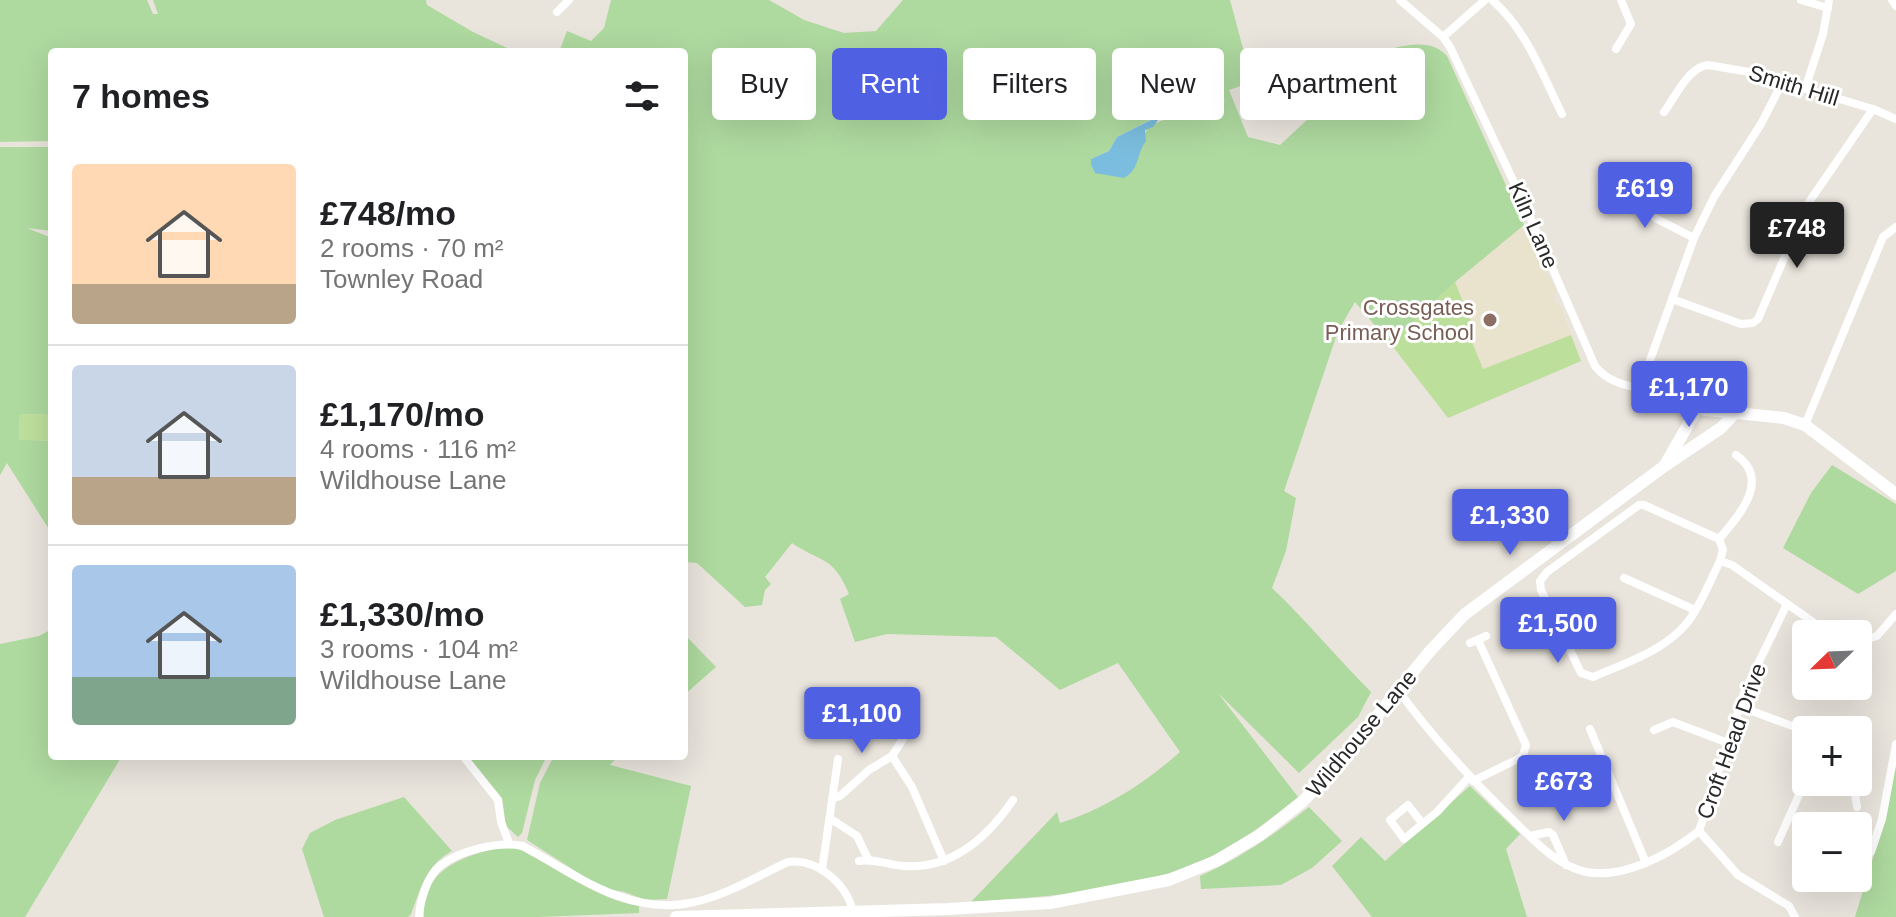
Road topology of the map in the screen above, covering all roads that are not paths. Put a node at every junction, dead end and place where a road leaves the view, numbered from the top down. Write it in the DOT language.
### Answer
graph roads {
  1 [pos="569,0"];
  2 [pos="1400,0"];
  3 [pos="1485,0"];
  4 [pos="1492,0"];
  5 [pos="1621,0"];
  6 [pos="1801,0"];
  7 [pos="1892,0"];
  8 [pos="1828,4"];
  9 [pos="1896,6"];
  10 [pos="557,12"];
  11 [pos="1443,37"];
  12 [pos="1616,49"];
  13 [pos="1781,85"];
  14 [pos="1805,89"];
  15 [pos="1873,109"];
  16 [pos="1562,110"];
  17 [pos="1664,112"];
  18 [pos="1896,119"];
  19 [pos="1616,190"];
  20 [pos="1896,227"];
  21 [pos="1694,238"];
  22 [pos="1672,299"];
  23 [pos="1640,388"];
  24 [pos="1697,409"];
  25 [pos="1734,414"];
  26 [pos="1805,425"];
  27 [pos="1736,455"];
  28 [pos="1663,467"];
  29 [pos="1896,494"];
  30 [pos="1719,539"];
  31 [pos="1720,561"];
  32 [pos="1624,578"];
  33 [pos="1787,604"];
  34 [pos="1695,610"];
  35 [pos="1896,614"];
  36 [pos="1810,620"];
  37 [pos="1887,627"];
  38 [pos="1896,635"];
  39 [pos="1872,639"];
  40 [pos="1478,640"];
  41 [pos="1398,690"];
  42 [pos="1741,707"];
  43 [pos="1792,726"];
  44 [pos="1590,729"];
  45 [pos="1654,730"];
  46 [pos="903,739"];
  47 [pos="1728,743"];
  48 [pos="1896,744"];
  49 [pos="892,756"];
  50 [pos="838,759"];
  51 [pos="466,760"];
  52 [pos="1471,779"];
  53 [pos="1798,796"];
  54 [pos="1855,796"];
  55 [pos="834,798"];
  56 [pos="1013,800"];
  57 [pos="1857,807"];
  58 [pos="831,819"];
  59 [pos="1422,823"];
  60 [pos="1699,831"];
  61 [pos="1530,836"];
  62 [pos="1778,842"];
  63 [pos="509,843"];
  64 [pos="1872,849"];
  65 [pos="944,861"];
  66 [pos="1646,863"];
  67 [pos="1566,865"];
  68 [pos="822,870"];
  69 [pos="853,912"];
  70 [pos="419,917"];
  71 [pos="676,917"];
  72 [pos="1795,917"];
  1 -- 10 [label="street"];
  2 -- 11 [label="street, Kiln Lane"];
  3 -- 11 [label="street"];
  4 -- 16 [label="street"];
  5 -- 12 [label="street"];
  6 -- 8 [label="street"];
  7 -- 9 [label="street"];
  8 -- 14 [label="street"];
  11 -- 23 [label="street, Kiln Lane"];
  13 -- 14 [label="street, Smith Hill"];
  13 -- 17 [label="street, Smith Hill"];
  13 -- 21 [label="street"];
  14 -- 15 [label="street, Smith Hill"];
  15 -- 18 [label="street, Smith Hill"];
  15 -- 22 [label="street"];
  19 -- 21 [label="street"];
  20 -- 26 [label="street"];
  21 -- 22 [label="street"];
  22 -- 23 [label="street"];
  23 -- 24 [label="street, Kiln Lane"];
  24 -- 25 [label="main road"];
  24 -- 28 [label="main road, Wildhouse Lane"];
  25 -- 26 [label="main road"];
  25 -- 28 [label="main road, Wildhouse Lane"];
  26 -- 29 [label="main road"];
  27 -- 30 [label="street"];
  28 -- 41 [label="main road, Wildhouse Lane"];
  30 -- 31 [label="street"];
  30 -- 34 [label="street"];
  31 -- 33 [label="street"];
  31 -- 34 [label="street"];
  32 -- 34 [label="street"];
  33 -- 36 [label="street"];
  33 -- 42 [label="street, Croft Head Drive"];
  35 -- 37 [label="street"];
  37 -- 38 [label="street"];
  37 -- 39 [label="street"];
  40 -- 52 [label="street"];
  41 -- 52 [label="street, Croft Head Drive"];
  41 -- 69 [label="main road, Wildhouse Lane"];
  42 -- 43 [label="street"];
  42 -- 47 [label="street, Croft Head Drive"];
  44 -- 66 [label="street"];
  45 -- 47 [label="street"];
  46 -- 49 [label="street"];
  47 -- 60 [label="street, Croft Head Drive"];
  48 -- 64 [label="street"];
  49 -- 55 [label="street"];
  49 -- 65 [label="street"];
  50 -- 55 [label="street"];
  51 -- 63 [label="street"];
  52 -- 59 [label="street"];
  52 -- 61 [label="street, Croft Head Drive"];
  53 -- 62 [label="street"];
  54 -- 57 [label="street"];
  55 -- 58 [label="street"];
  56 -- 65 [label="street"];
  58 -- 65 [label="street"];
  58 -- 68 [label="street"];
  60 -- 66 [label="street, Croft Head Drive"];
  60 -- 72 [label="street"];
  61 -- 67 [label="street, Croft Head Drive"];
  61 -- 67 [label="street"];
  63 -- 68 [label="street"];
  63 -- 70 [label="street"];
  66 -- 67 [label="street, Croft Head Drive"];
  68 -- 69 [label="street"];
  69 -- 71 [label="main road, Wildhouse Lane"];
}
